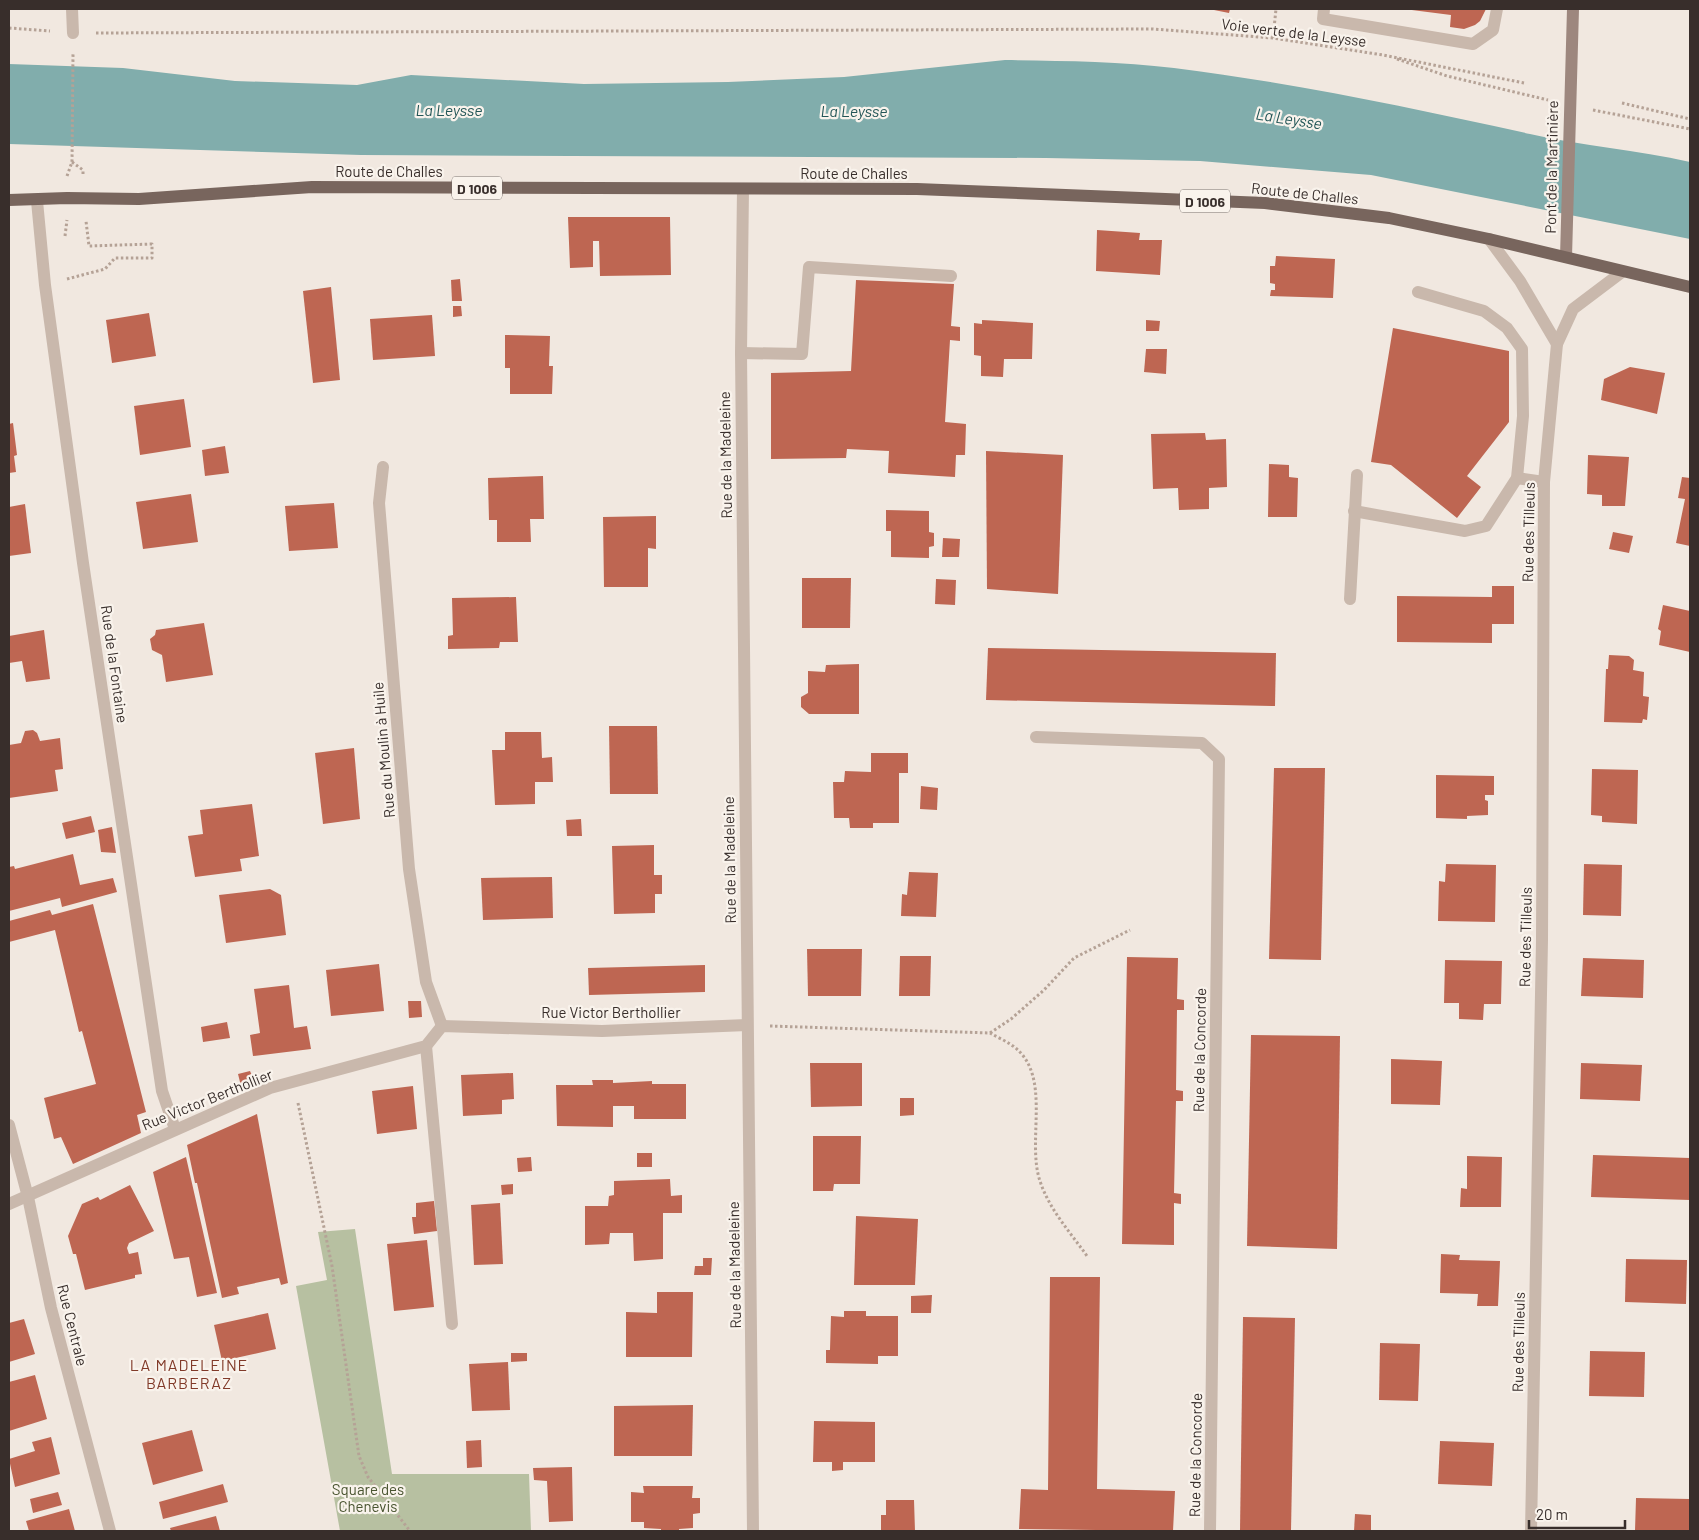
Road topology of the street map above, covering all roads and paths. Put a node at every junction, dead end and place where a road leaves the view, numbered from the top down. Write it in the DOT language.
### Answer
graph roads {
  1 [pos="72,9"];
  2 [pos="1276,9"];
  3 [pos="1324,9"];
  4 [pos="1496,9"];
  5 [pos="1573,9"];
  6 [pos="9,28"];
  7 [pos="73,33"];
  8 [pos="1273,38"];
  9 [pos="1383,55"];
  10 [pos="1524,83"];
  11 [pos="1569,104"];
  12 [pos="1622,104"];
  13 [pos="1690,119"];
  14 [pos="1690,129"];
  15 [pos="743,189"];
  16 [pos="83,199"];
  17 [pos="9,200"];
  18 [pos="37,200"];
  19 [pos="1489,239"];
  20 [pos="1566,257"];
  21 [pos="1622,272"];
  22 [pos="952,276"];
  23 [pos="45,285"];
  24 [pos="1690,287"];
  25 [pos="1418,292"];
  26 [pos="1557,344"];
  27 [pos="741,353"];
  28 [pos="383,467"];
  29 [pos="1357,475"];
  30 [pos="1517,478"];
  31 [pos="1544,482"];
  32 [pos="1354,512"];
  33 [pos="1350,599"];
  34 [pos="1036,737"];
  35 [pos="1130,930"];
  36 [pos="747,1025"];
  37 [pos="442,1026"];
  38 [pos="990,1033"];
  39 [pos="426,1046"];
  40 [pos="293,1082"];
  41 [pos="9,1125"];
  42 [pos="175,1129"];
  43 [pos="28,1197"];
  44 [pos="9,1204"];
  45 [pos="1087,1256"];
  46 [pos="452,1324"];
  47 [pos="110,1531"];
  48 [pos="410,1531"];
  49 [pos="753,1531"];
  50 [pos="1210,1531"];
  51 [pos="1531,1531"];
  1 -- 7 [label="street"];
  2 -- 8 [label="path"];
  3 -- 4 [label="street"];
  5 -- 11 [label="street, Pont de la Martinière"];
  6 -- 7 [label="path, Voie verte de la Leysse"];
  7 -- 8 [label="path, Voie verte de la Leysse"];
  7 -- 16 [label="path"];
  8 -- 9 [label="path, Voie verte de la Leysse"];
  9 -- 10 [label="path, Voie verte de la Leysse"];
  9 -- 11 [label="path"];
  11 -- 14 [label="path"];
  11 -- 20 [label="street, Pont de la Martinière"];
  12 -- 13 [label="path"];
  15 -- 16 [label="main road, Route de Challes / D 1006"];
  15 -- 19 [label="main road, Route de Challes / D 1006"];
  15 -- 27 [label="street, Rue de la Madeleine"];
  16 -- 18 [label="main road, Route de Challes / D 1006"];
  16 -- 23 [label="path"];
  17 -- 18 [label="main road, Route de Challes / D 1006"];
  18 -- 23 [label="street, Rue de la Fontaine"];
  19 -- 20 [label="main road, Route de Challes / D 1006"];
  19 -- 26 [label="street"];
  20 -- 21 [label="main road, Route de Challes / D 1006"];
  21 -- 24 [label="main road, Route de Challes / D 1006"];
  21 -- 26 [label="street, Rue des Tilleuls"];
  22 -- 27 [label="street"];
  23 -- 42 [label="street, Rue de la Fontaine"];
  25 -- 30 [label="street"];
  26 -- 31 [label="street, Rue des Tilleuls"];
  27 -- 36 [label="street, Rue de la Madeleine"];
  28 -- 37 [label="street, Rue du Moulin à Huile"];
  29 -- 32 [label="street"];
  30 -- 31 [label="street"];
  30 -- 32 [label="street"];
  31 -- 51 [label="street, Rue des Tilleuls"];
  32 -- 33 [label="street"];
  34 -- 50 [label="street, Rue de la Concorde"];
  35 -- 38 [label="path"];
  36 -- 37 [label="street, Rue Victor Berthollier"];
  36 -- 38 [label="path"];
  36 -- 49 [label="street, Rue de la Madeleine"];
  37 -- 39 [label="street"];
  38 -- 45 [label="path"];
  39 -- 40 [label="street, Rue Victor Berthollier"];
  39 -- 46 [label="street"];
  40 -- 42 [label="street, Rue Victor Berthollier"];
  40 -- 48 [label="path"];
  41 -- 43 [label="street, Rue Centrale"];
  42 -- 43 [label="street, Rue Victor Berthollier"];
  43 -- 44 [label="street, Rue Victor Berthollier"];
  43 -- 47 [label="street, Rue Centrale"];
}
